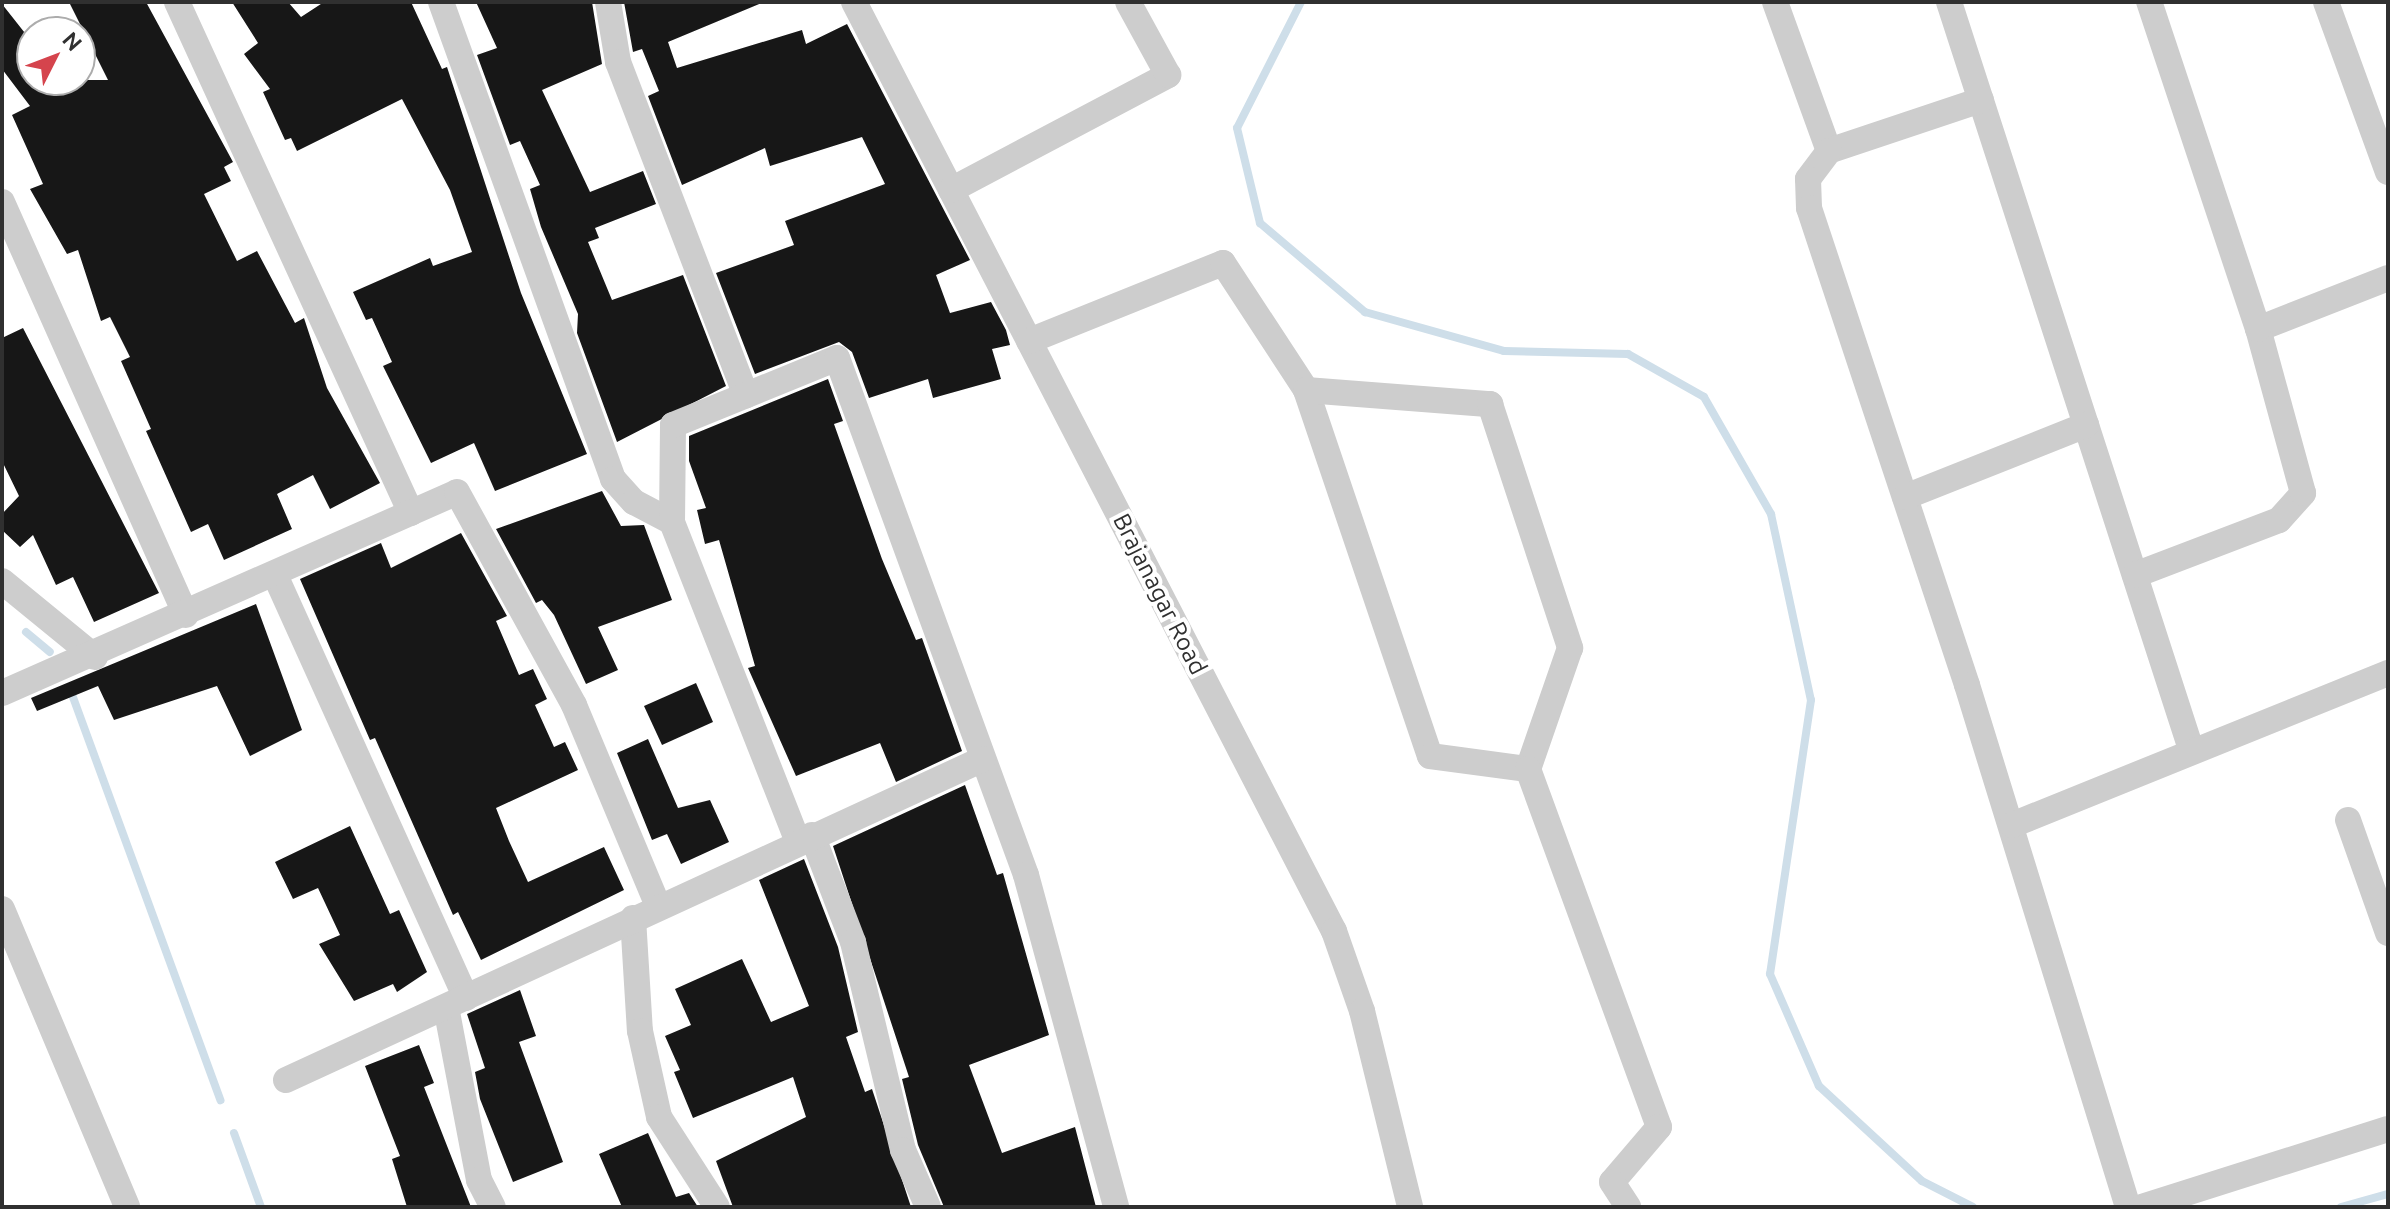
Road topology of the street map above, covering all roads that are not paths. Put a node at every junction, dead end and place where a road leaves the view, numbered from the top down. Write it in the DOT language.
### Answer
graph roads {
  1 [pos="177,2"];
  2 [pos="441,2"];
  3 [pos="608,2"];
  4 [pos="854,2"];
  5 [pos="1128,2"];
  6 [pos="1775,2"];
  7 [pos="1949,2"];
  8 [pos="2149,2"];
  9 [pos="2326,2"];
  10 [pos="1981,100"];
  11 [pos="1829,151"];
  12 [pos="2388,172"];
  13 [pos="951,190"];
  14 [pos="2,202"];
  15 [pos="2388,278"];
  16 [pos="2258,329"];
  17 [pos="1029,341"];
  18 [pos="1306,390"];
  19 [pos="746,395"];
  20 [pos="2086,425"];
  21 [pos="1905,497"];
  22 [pos="411,513"];
  23 [pos="672,522"];
  24 [pos="275,575"];
  25 [pos="2135,575"];
  26 [pos="2,581"];
  27 [pos="186,615"];
  28 [pos="95,657"];
  29 [pos="2388,673"];
  30 [pos="2,693"];
  31 [pos="2192,752"];
  32 [pos="983,759"];
  33 [pos="1528,769"];
  34 [pos="2348,820"];
  35 [pos="2012,825"];
  36 [pos="805,838"];
  37 [pos="658,906"];
  38 [pos="2,909"];
  39 [pos="633,918"];
  40 [pos="2388,933"];
  41 [pos="456,1002"];
  42 [pos="286,1080"];
  43 [pos="2388,1129"];
  44 [pos="127,1207"];
  45 [pos="493,1207"];
  46 [pos="717,1207"];
  47 [pos="928,1207"];
  48 [pos="1116,1207"];
  49 [pos="1410,1207"];
  50 [pos="1628,1207"];
  51 [pos="2128,1207"];
  52 [pos="2142,1207"];
  1 -- 22 [label="street"];
  2 -- 23 [label="street"];
  3 -- 19 [label="street"];
  4 -- 13 [label="street, Brajanagar Road"];
  5 -- 13 [label="street"];
  6 -- 11 [label="street"];
  7 -- 10 [label="street"];
  8 -- 16 [label="street"];
  9 -- 12 [label="street"];
  10 -- 11 [label="street"];
  10 -- 20 [label="street"];
  11 -- 21 [label="street"];
  13 -- 17 [label="street, Brajanagar Road"];
  14 -- 27 [label="street"];
  15 -- 16 [label="street"];
  16 -- 25 [label="street"];
  17 -- 18 [label="street"];
  17 -- 49 [label="street, Brajanagar Road"];
  18 -- 33 [label="street"];
  18 -- 33 [label="street"];
  19 -- 23 [label="street"];
  19 -- 32 [label="street"];
  20 -- 21 [label="street"];
  20 -- 25 [label="street"];
  21 -- 35 [label="street"];
  22 -- 24 [label="street"];
  22 -- 37 [label="street"];
  23 -- 36 [label="street"];
  24 -- 27 [label="street"];
  24 -- 41 [label="street"];
  25 -- 31 [label="street"];
  26 -- 28 [label="street"];
  27 -- 28 [label="street"];
  28 -- 30 [label="street"];
  29 -- 31 [label="street"];
  31 -- 35 [label="street"];
  32 -- 36 [label="street"];
  32 -- 48 [label="street"];
  33 -- 50 [label="street"];
  34 -- 40 [label="street"];
  35 -- 51 [label="street"];
  36 -- 37 [label="street"];
  36 -- 47 [label="street"];
  37 -- 39 [label="street"];
  38 -- 44 [label="street"];
  39 -- 41 [label="street"];
  39 -- 46 [label="street"];
  41 -- 42 [label="street"];
  41 -- 45 [label="street"];
  43 -- 52 [label="street"];
}
